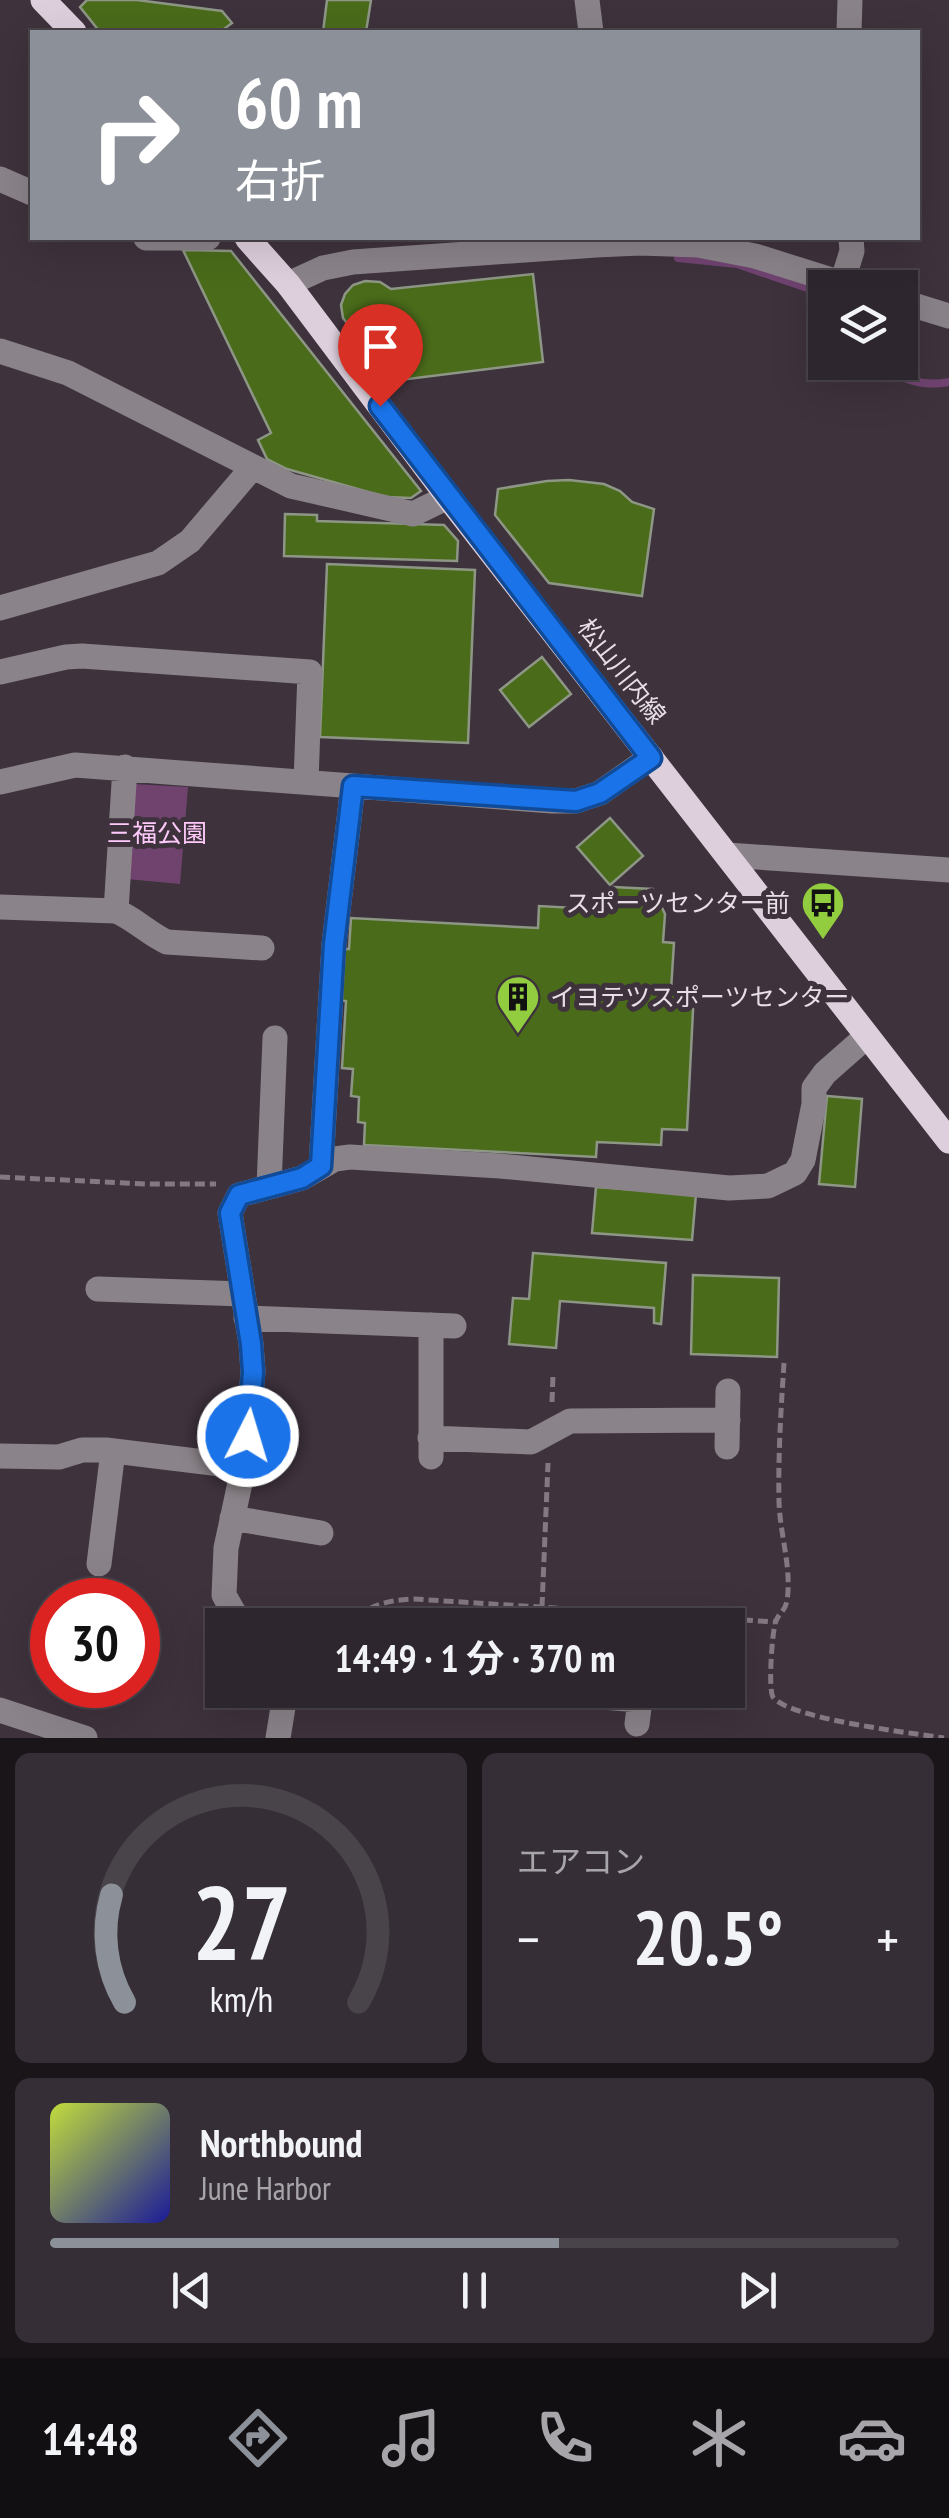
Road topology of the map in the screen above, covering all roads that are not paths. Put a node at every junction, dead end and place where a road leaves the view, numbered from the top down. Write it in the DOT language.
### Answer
graph roads {
  1 [pos="44,0"];
  2 [pos="587,0"];
  3 [pos="850,0"];
  4 [pos="72,30"];
  5 [pos="590,30"];
  6 [pos="849,30"];
  7 [pos="0,180"];
  8 [pos="30,192"];
  9 [pos="249,240"];
  10 [pos="852,240"];
  11 [pos="596,241"];
  12 [pos="851,270"];
  13 [pos="808,272"];
  14 [pos="288,284"];
  15 [pos="918,307"];
  16 [pos="949,316"];
  17 [pos="0,351"];
  18 [pos="252,468"];
  19 [pos="448,497"];
  20 [pos="0,608"];
  21 [pos="0,672"];
  22 [pos="651,758"];
  23 [pos="125,767"];
  24 [pos="0,782"];
  25 [pos="306,782"];
  26 [pos="353,786"];
  27 [pos="727,855"];
  28 [pos="949,870"];
  29 [pos="0,907"];
  30 [pos="116,910"];
  31 [pos="262,948"];
  32 [pos="867,1036"];
  33 [pos="274,1038"];
  34 [pos="949,1141"];
  35 [pos="321,1166"];
  36 [pos="270,1187"];
  37 [pos="98,1289"];
  38 [pos="245,1306"];
  39 [pos="728,1391"];
  40 [pos="728,1420"];
  41 [pos="727,1447"];
  42 [pos="114,1451"];
  43 [pos="0,1456"];
  44 [pos="237,1466"];
  45 [pos="232,1518"];
  46 [pos="321,1533"];
  47 [pos="99,1564"];
  48 [pos="232,1608"];
  49 [pos="282,1708"];
  50 [pos="639,1708"];
  51 [pos="0,1710"];
  52 [pos="636,1724"];
  53 [pos="77,1737"];
  54 [pos="278,1738"];
  1 -- 4 [label="main road"];
  2 -- 5 [label="street"];
  3 -- 6 [label="street"];
  7 -- 8 [label="street"];
  9 -- 14 [label="main road, 松山川内線"];
  10 -- 12 [label="street"];
  11 -- 13 [label="street"];
  11 -- 14 [label="street"];
  14 -- 19 [label="main road, 松山川内線"];
  15 -- 16 [label="street"];
  17 -- 18 [label="street"];
  18 -- 19 [label="street"];
  18 -- 20 [label="street"];
  19 -- 22 [label="main road, 松山川内線"];
  21 -- 25 [label="street"];
  22 -- 26 [label="street"];
  22 -- 27 [label="main road, 松山川内線"];
  23 -- 24 [label="street"];
  23 -- 25 [label="street"];
  23 -- 30 [label="street"];
  25 -- 26 [label="street"];
  26 -- 35 [label="street"];
  27 -- 28 [label="street"];
  27 -- 32 [label="main road, 松山川内線"];
  29 -- 30 [label="street"];
  30 -- 31 [label="street"];
  32 -- 34 [label="main road, 松山川内線"];
  32 -- 35 [label="street"];
  33 -- 36 [label="street"];
  35 -- 36 [label="street"];
  36 -- 38 [label="street"];
  37 -- 38 [label="street"];
  38 -- 40 [label="street"];
  38 -- 44 [label="street"];
  39 -- 40 [label="street"];
  40 -- 41 [label="street"];
  42 -- 43 [label="street"];
  42 -- 44 [label="street"];
  42 -- 47 [label="street"];
  44 -- 45 [label="street"];
  45 -- 46 [label="street"];
  45 -- 48 [label="street"];
  49 -- 54 [label="street"];
  50 -- 52 [label="street"];
  51 -- 53 [label="street"];
}
